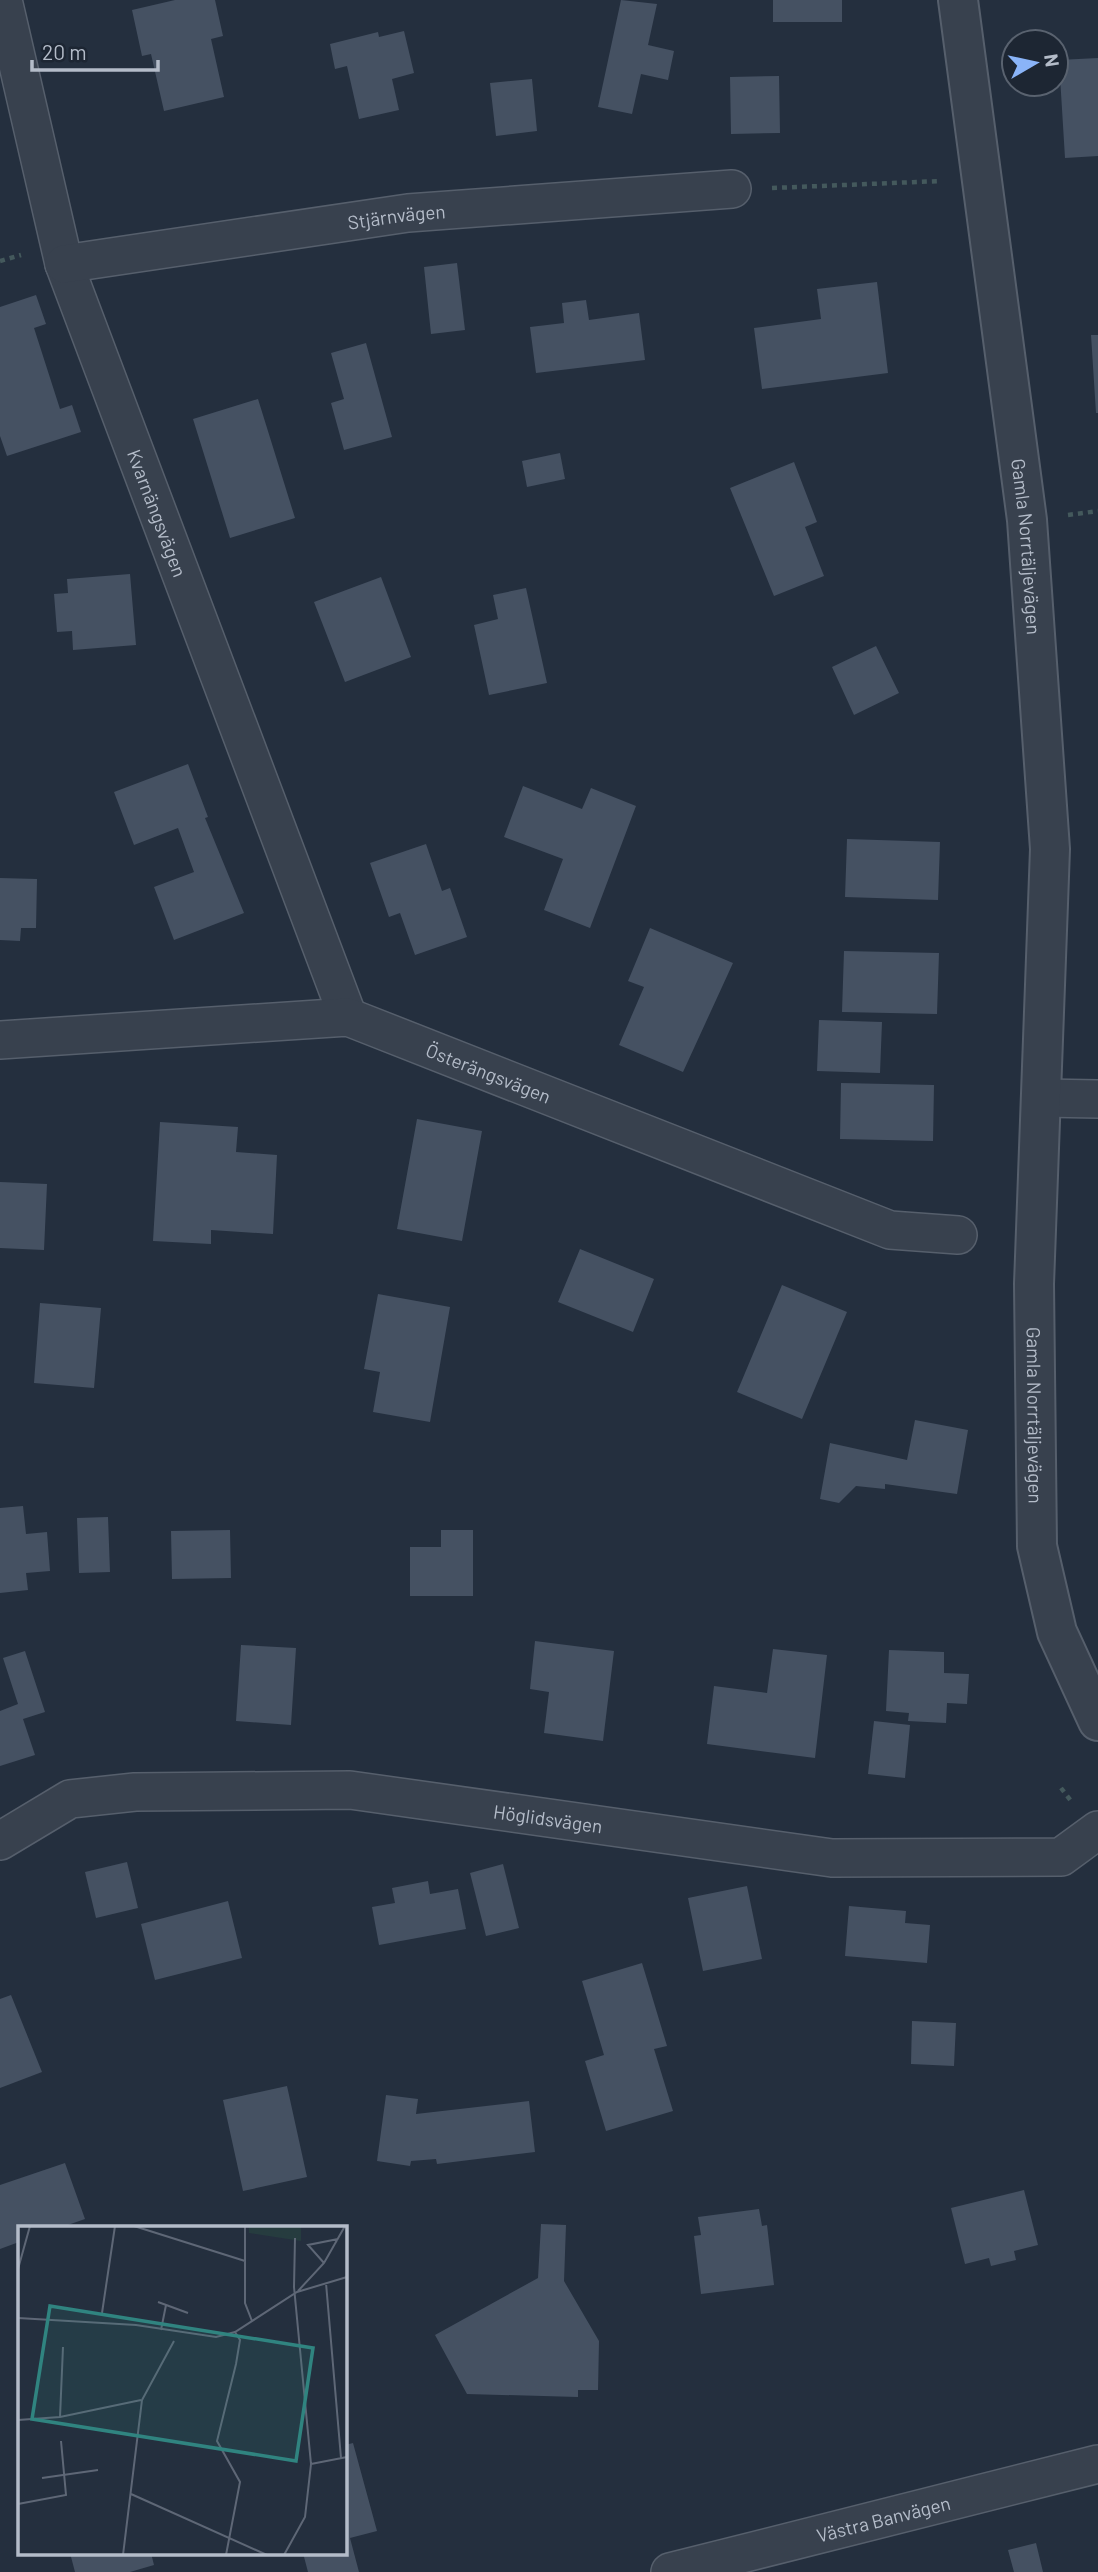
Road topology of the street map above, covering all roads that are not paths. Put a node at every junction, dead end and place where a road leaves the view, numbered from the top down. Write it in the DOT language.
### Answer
graph roads {
  1 [pos="3,0"];
  2 [pos="958,0"];
  3 [pos="732,189"];
  4 [pos="64,264"];
  5 [pos="348,1017"];
  6 [pos="0,1040"];
  7 [pos="1042,1098"];
  8 [pos="1098,1098"];
  9 [pos="958,1236"];
  10 [pos="1098,1721"];
  11 [pos="1098,1830"];
  12 [pos="0,1841"];
  13 [pos="1098,2464"];
  14 [pos="670,2572"];
  1 -- 4 [label="street, Kvarnängsvägen"];
  2 -- 7 [label="street, Gamla Norrtäljevägen"];
  3 -- 4 [label="street, Stjärnvägen"];
  4 -- 5 [label="street, Kvarnängsvägen"];
  5 -- 6 [label="street, Österängsvägen"];
  5 -- 9 [label="street, Österängsvägen"];
  7 -- 8 [label="street"];
  7 -- 10 [label="street, Gamla Norrtäljevägen"];
  11 -- 12 [label="street, Höglidsvägen"];
  13 -- 14 [label="street, Västra Banvägen"];
}
